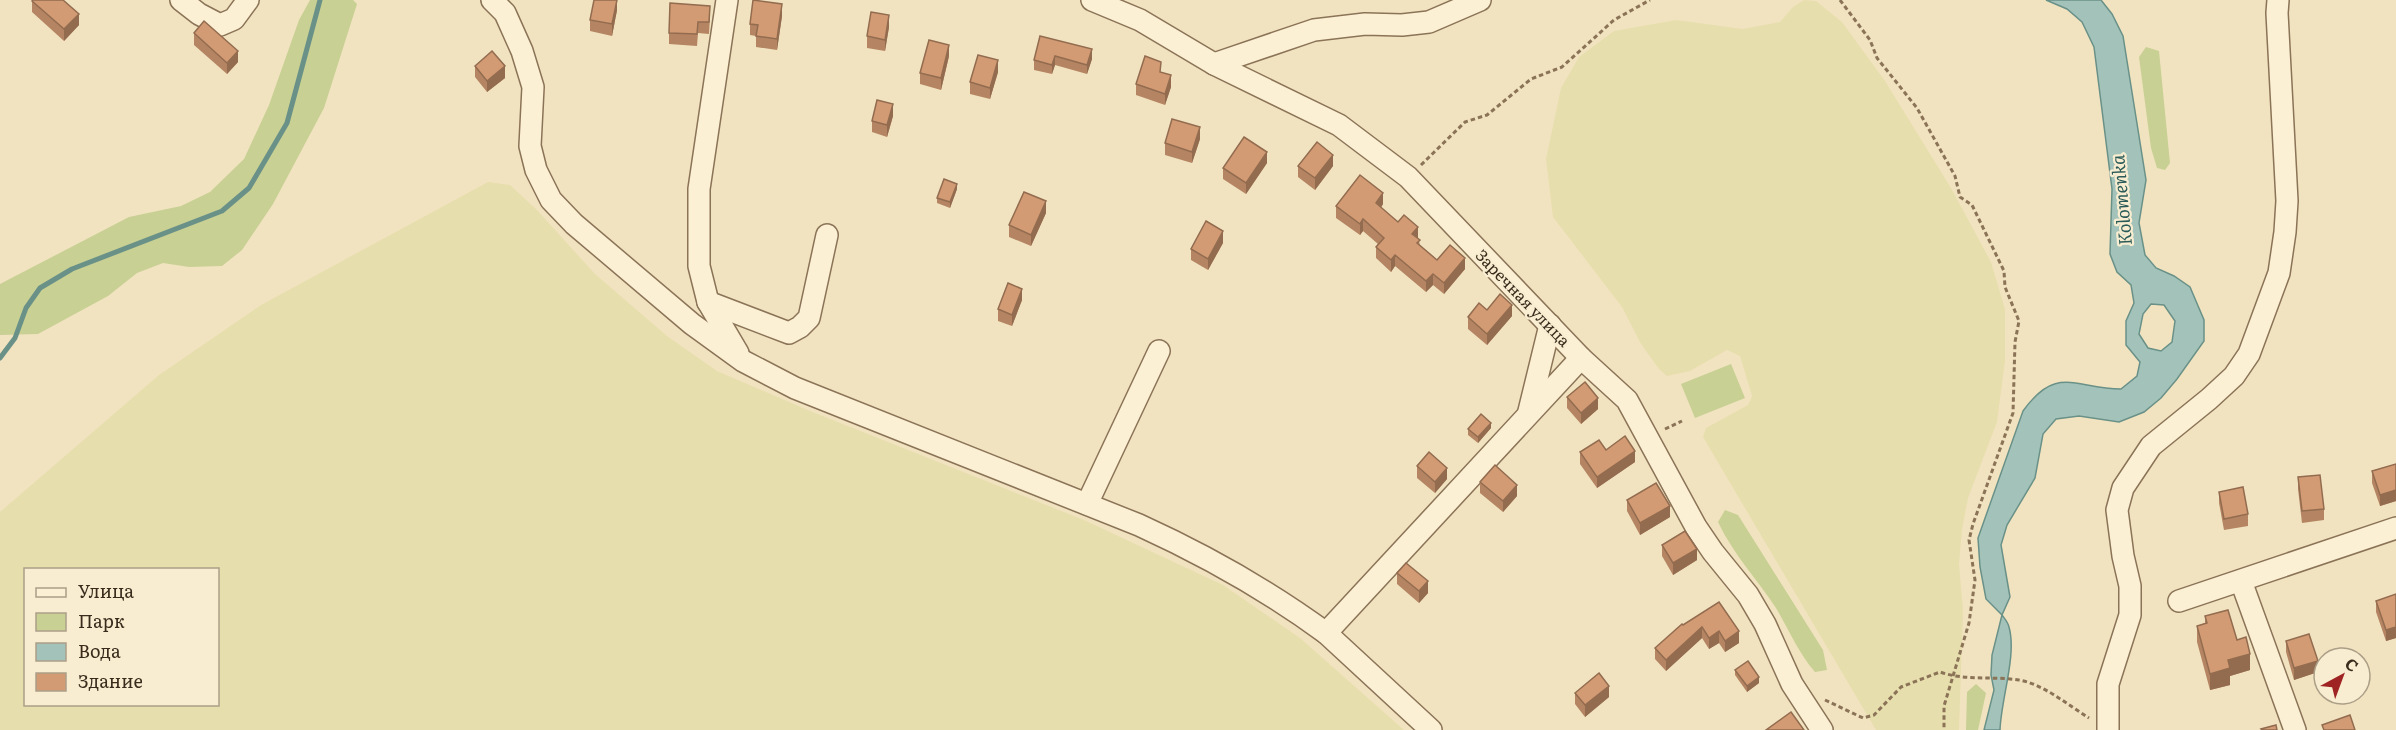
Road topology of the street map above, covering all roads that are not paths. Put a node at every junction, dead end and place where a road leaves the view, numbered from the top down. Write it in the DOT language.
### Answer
graph roads {
  1 [pos="181,0"];
  2 [pos="248,0"];
  3 [pos="492,0"];
  4 [pos="726,0"];
  5 [pos="1092,0"];
  6 [pos="1480,0"];
  7 [pos="2278,0"];
  8 [pos="1214,64"];
  9 [pos="827,235"];
  10 [pos="708,302"];
  11 [pos="1550,325"];
  12 [pos="1159,351"];
  13 [pos="1581,358"];
  14 [pos="743,361"];
  15 [pos="1528,414"];
  16 [pos="1087,504"];
  17 [pos="2396,528"];
  18 [pos="2241,581"];
  19 [pos="2179,601"];
  20 [pos="1326,633"];
  21 [pos="1431,730"];
  22 [pos="1822,730"];
  23 [pos="2108,730"];
  24 [pos="2295,730"];
  1 -- 2 [label="street"];
  3 -- 14 [label="street"];
  4 -- 10 [label="street"];
  5 -- 8 [label="street, Заречная улица"];
  6 -- 8 [label="street"];
  7 -- 23 [label="street"];
  8 -- 11 [label="street, Заречная улица"];
  9 -- 10 [label="street"];
  10 -- 14 [label="street"];
  11 -- 13 [label="street, Заречная улица"];
  11 -- 15 [label="street"];
  12 -- 16 [label="street"];
  13 -- 15 [label="street"];
  13 -- 22 [label="street, Заречная улица"];
  14 -- 16 [label="street"];
  15 -- 20 [label="street"];
  16 -- 20 [label="street"];
  17 -- 18 [label="street"];
  18 -- 19 [label="street"];
  18 -- 24 [label="street"];
  20 -- 21 [label="street"];
}
